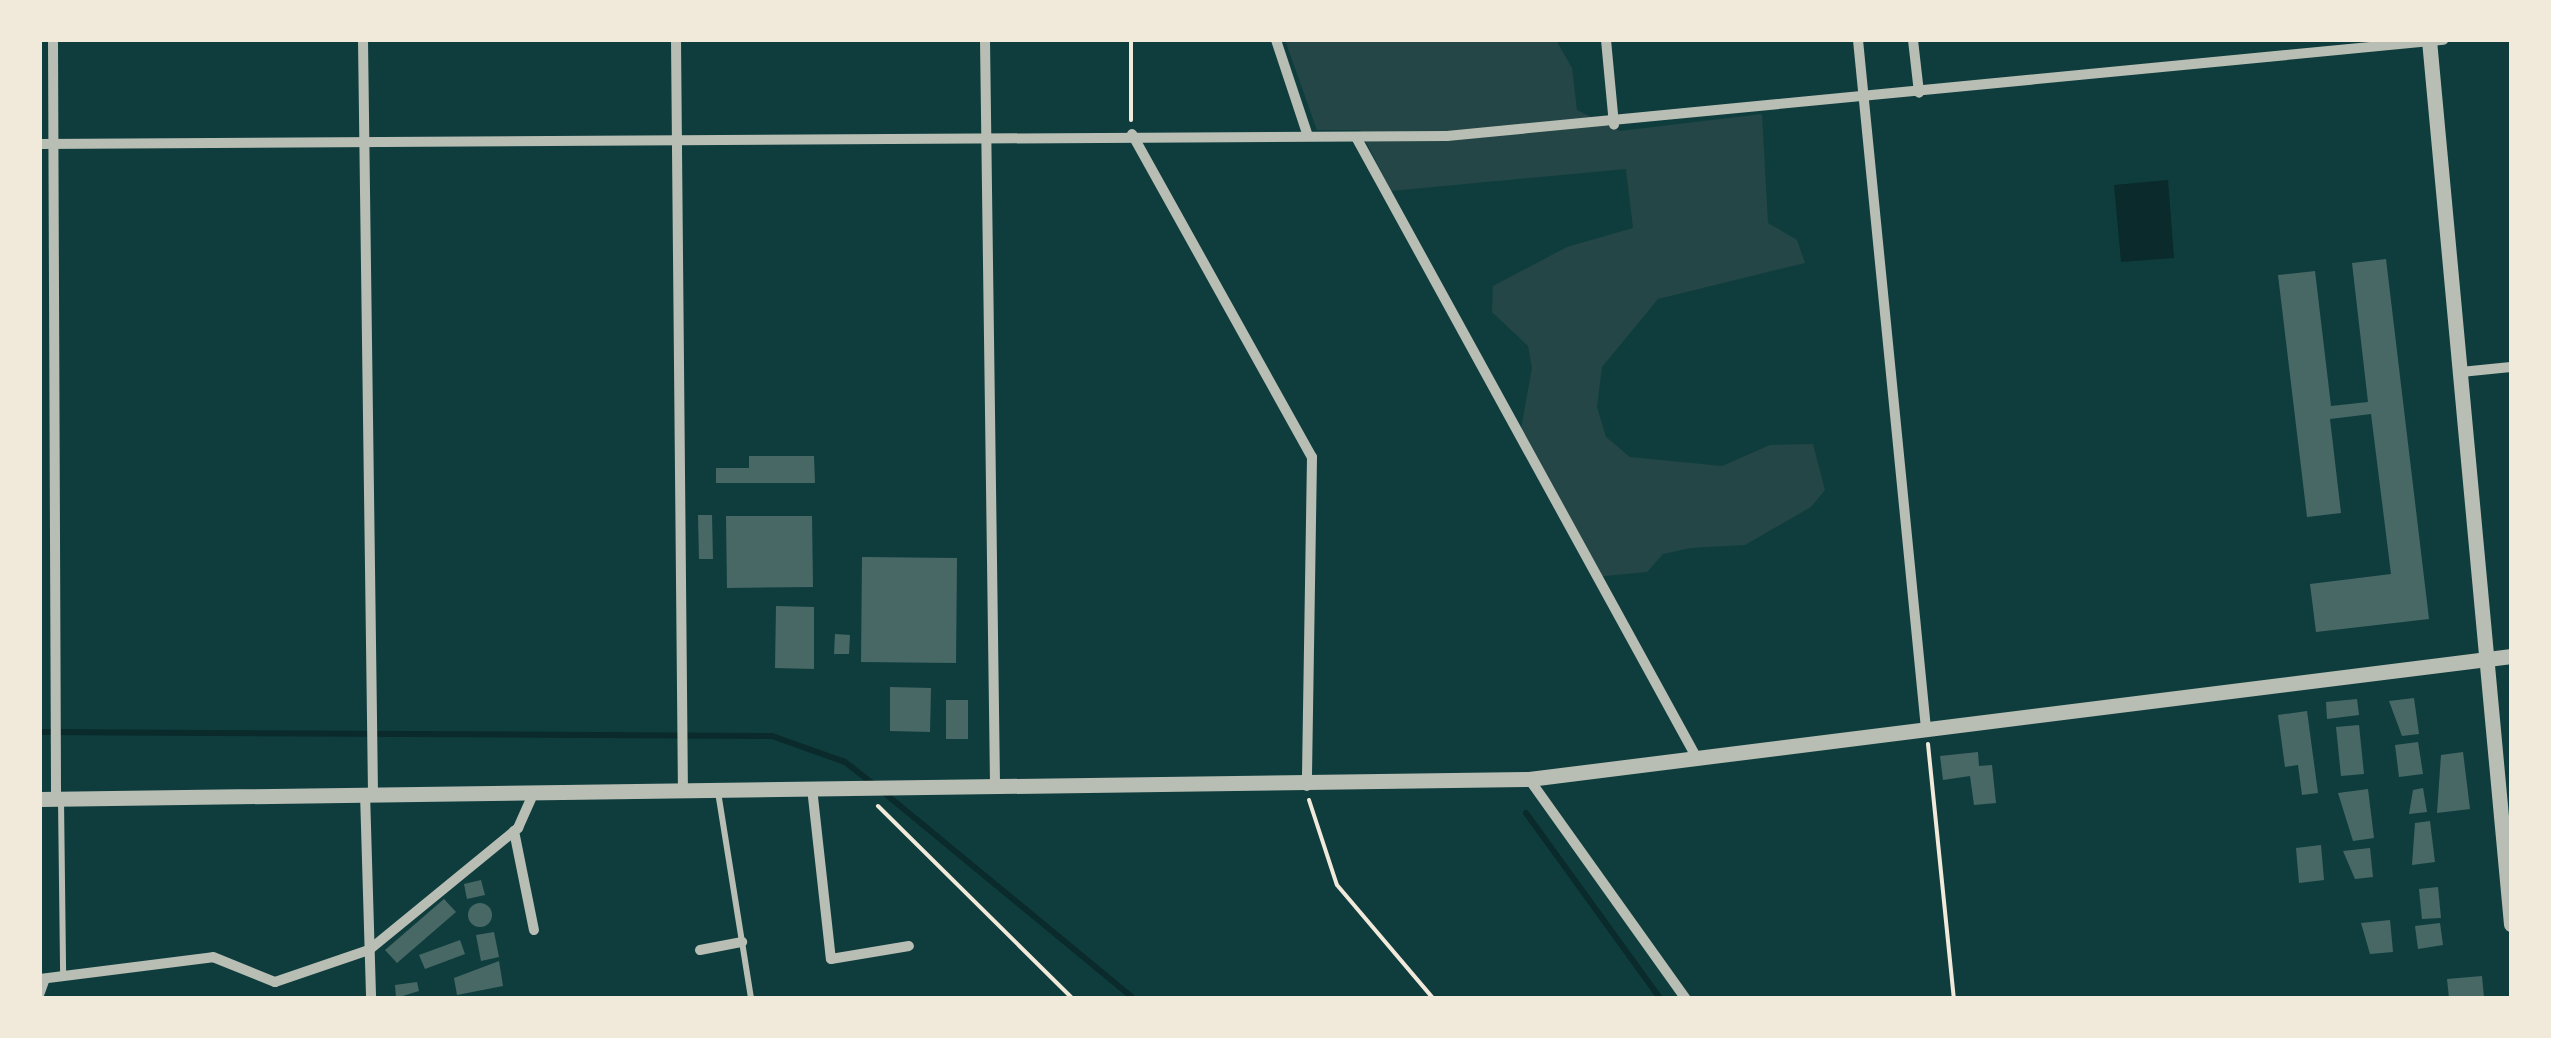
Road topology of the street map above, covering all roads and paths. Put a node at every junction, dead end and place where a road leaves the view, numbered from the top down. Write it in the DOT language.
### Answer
graph roads {
  1 [pos="53,40"];
  2 [pos="364,40"];
  3 [pos="676,40"];
  4 [pos="985,40"];
  5 [pos="1131,40"];
  6 [pos="1276,40"];
  7 [pos="1606,40"];
  8 [pos="1858,40"];
  9 [pos="1913,40"];
  10 [pos="2434,40"];
  11 [pos="1919,94"];
  12 [pos="1864,98"];
  13 [pos="1614,125"];
  14 [pos="986,134"];
  15 [pos="1132,134"];
  16 [pos="1308,136"];
  17 [pos="1356,137"];
  18 [pos="676,139"];
  19 [pos="364,142"];
  20 [pos="40,144"];
  21 [pos="54,144"];
  22 [pos="2511,367"];
  23 [pos="2461,372"];
  24 [pos="2511,656"];
  25 [pos="2484,659"];
  26 [pos="1926,730"];
  27 [pos="1698,761"];
  28 [pos="1528,780"];
  29 [pos="1307,786"];
  30 [pos="812,788"];
  31 [pos="862,788"];
  32 [pos="995,788"];
  33 [pos="683,790"];
  34 [pos="718,791"];
  35 [pos="534,792"];
  36 [pos="369,793"];
  37 [pos="52,798"];
  38 [pos="514,831"];
  39 [pos="2511,924"];
  40 [pos="534,930"];
  41 [pos="742,942"];
  42 [pos="908,946"];
  43 [pos="368,950"];
  44 [pos="700,950"];
  45 [pos="63,975"];
  46 [pos="44,978"];
  47 [pos="40,998"];
  48 [pos="371,998"];
  49 [pos="751,998"];
  50 [pos="1072,998"];
  51 [pos="1434,998"];
  52 [pos="1685,998"];
  53 [pos="1954,998"];
  1 -- 21 [label="street"];
  2 -- 19 [label="street"];
  3 -- 18 [label="street"];
  4 -- 14 [label="street"];
  5 -- 15 [label="path"];
  6 -- 16 [label="street"];
  7 -- 13 [label="street"];
  8 -- 12 [label="street"];
  9 -- 11 [label="street"];
  10 -- 11 [label="street"];
  10 -- 23 [label="street"];
  11 -- 12 [label="street"];
  12 -- 13 [label="street"];
  12 -- 26 [label="street"];
  13 -- 17 [label="street"];
  14 -- 15 [label="street"];
  14 -- 18 [label="street"];
  14 -- 32 [label="street"];
  15 -- 16 [label="street"];
  15 -- 29 [label="street"];
  16 -- 17 [label="street"];
  17 -- 27 [label="street"];
  18 -- 19 [label="street"];
  18 -- 33 [label="street"];
  19 -- 21 [label="street"];
  19 -- 36 [label="street"];
  20 -- 21 [label="street"];
  21 -- 37 [label="street"];
  22 -- 23 [label="street"];
  23 -- 25 [label="street"];
  24 -- 25 [label="street"];
  25 -- 26 [label="street"];
  25 -- 39 [label="street"];
  26 -- 27 [label="street"];
  26 -- 53 [label="path"];
  27 -- 28 [label="street"];
  28 -- 29 [label="street"];
  28 -- 52 [label="street"];
  29 -- 32 [label="street"];
  29 -- 51 [label="path"];
  30 -- 31 [label="street"];
  30 -- 34 [label="street"];
  30 -- 42 [label="street"];
  31 -- 32 [label="street"];
  31 -- 50 [label="path"];
  33 -- 34 [label="street"];
  33 -- 35 [label="street"];
  34 -- 41 [label="lane"];
  35 -- 36 [label="street"];
  35 -- 38 [label="street"];
  36 -- 37 [label="street"];
  36 -- 43 [label="street"];
  37 -- 45 [label="lane"];
  38 -- 40 [label="street"];
  38 -- 43 [label="street"];
  41 -- 44 [label="street"];
  41 -- 49 [label="lane"];
  43 -- 45 [label="street"];
  43 -- 48 [label="street"];
  45 -- 46 [label="street"];
  46 -- 47 [label="lane"];
}
